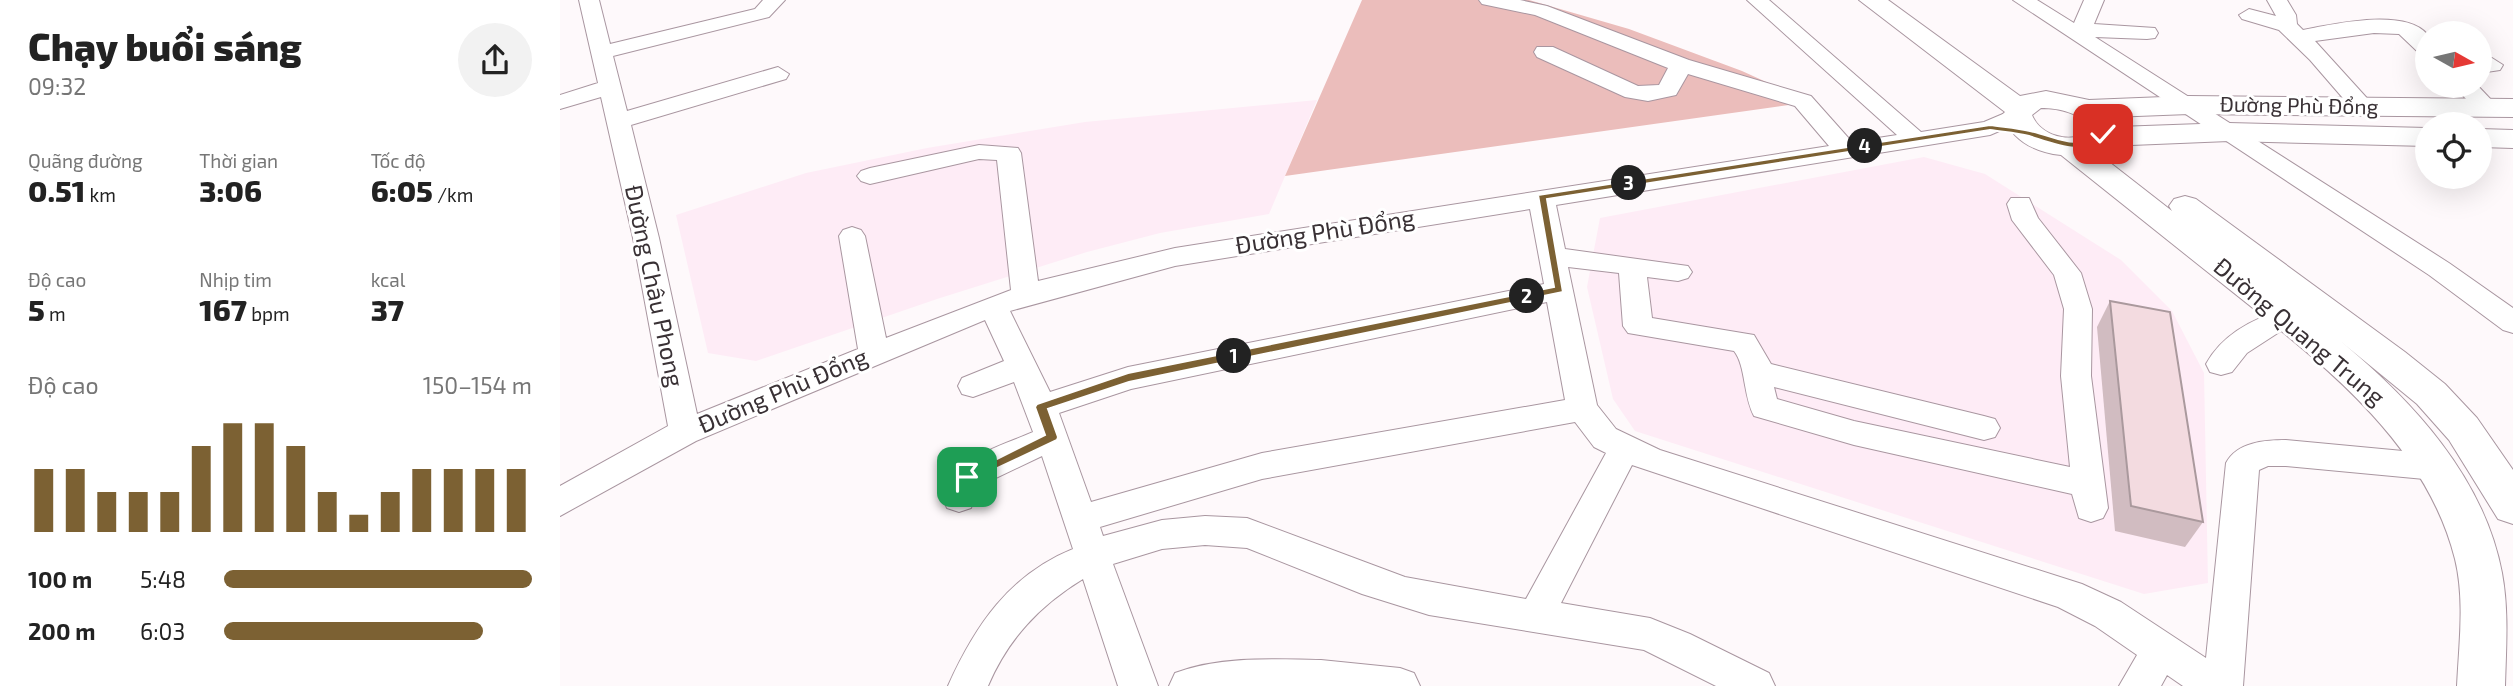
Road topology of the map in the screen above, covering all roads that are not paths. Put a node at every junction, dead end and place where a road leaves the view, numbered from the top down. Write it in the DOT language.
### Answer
graph roads {
  1 [pos="589,0"];
  2 [pos="775,0"];
  3 [pos="1489,0"];
  4 [pos="1757,0"];
  5 [pos="1872,0"];
  6 [pos="1905,0"];
  7 [pos="2023,0"];
  8 [pos="2094,0"];
  9 [pos="2277,0"];
  10 [pos="728,10"];
  11 [pos="2249,15"];
  12 [pos="2291,32"];
  13 [pos="2081,33"];
  14 [pos="2147,33"];
  15 [pos="2415,33"];
  16 [pos="1545,52"];
  17 [pos="601,53"];
  18 [pos="1681,65"];
  19 [pos="778,74"];
  20 [pos="610,87"];
  21 [pos="2484,98"];
  22 [pos="560,102"];
  23 [pos="2189,105"];
  24 [pos="2363,107"];
  25 [pos="2500,108"];
  26 [pos="2028,114"];
  27 [pos="618,121"];
  28 [pos="2230,132"];
  29 [pos="2088,133"];
  30 [pos="2415,137"];
  31 [pos="2492,138"];
  32 [pos="1915,139"];
  33 [pos="2513,139"];
  34 [pos="1844,149"];
  35 [pos="870,176"];
  36 [pos="1541,197"];
  37 [pos="2020,204"];
  38 [pos="852,236"];
  39 [pos="1632,266"];
  40 [pos="1678,272"];
  41 [pos="1557,274"];
  42 [pos="1026,295"];
  43 [pos="993,306"];
  44 [pos="2288,318"];
  45 [pos="2513,323"];
  46 [pos="874,353"];
  47 [pos="2221,365"];
  48 [pos="1022,366"];
  49 [pos="1757,373"];
  50 [pos="973,386"];
  51 [pos="1863,398"];
  52 [pos="1582,409"];
  53 [pos="1047,422"];
  54 [pos="1984,428"];
  55 [pos="685,432"];
  56 [pos="1854,433"];
  57 [pos="1625,447"];
  58 [pos="2435,467"];
  59 [pos="2504,474"];
  60 [pos="959,498"];
  61 [pos="560,502"];
  62 [pos="2513,507"];
  63 [pos="1081,519"];
  64 [pos="1094,555"];
  65 [pos="1536,616"];
  66 [pos="2162,650"];
  67 [pos="1319,681"];
  68 [pos="968,686"];
  69 [pos="1138,686"];
  70 [pos="1189,686"];
  71 [pos="1400,686"];
  72 [pos="1755,686"];
  73 [pos="2139,686"];
  74 [pos="2216,686"];
  75 [pos="2223,686"];
  76 [pos="2481,686"];
  1 -- 17 [label="street, Đường Châu Phong"];
  2 -- 10 [label="street"];
  3 -- 18 [label="street"];
  4 -- 32 [label="street"];
  5 -- 26 [label="main road"];
  6 -- 26 [label="main road"];
  7 -- 13 [label="street"];
  8 -- 13 [label="street"];
  9 -- 12 [label="street"];
  10 -- 17 [label="street"];
  11 -- 12 [label="street"];
  12 -- 15 [label="street"];
  12 -- 24 [label="street"];
  13 -- 14 [label="street"];
  13 -- 23 [label="street"];
  16 -- 18 [label="street"];
  17 -- 20 [label="street, Đường Châu Phong"];
  18 -- 34 [label="street"];
  19 -- 27 [label="street"];
  20 -- 22 [label="street"];
  20 -- 27 [label="street, Đường Châu Phong"];
  21 -- 25 [label="street"];
  23 -- 24 [label="main road, Đường Phù Đổng"];
  23 -- 28 [label="street"];
  23 -- 29 [label="main road, Đường Phù Đổng"];
  24 -- 25 [label="main road, Đường Phù Đổng"];
  26 -- 29 [label="main road"];
  26 -- 29 [label="main road"];
  26 -- 32 [label="street, Đường Phù Đổng"];
  27 -- 55 [label="street, Đường Châu Phong"];
  28 -- 29 [label="main road, Đường Phù Đổng"];
  28 -- 30 [label="main road, Đường Phù Đổng"];
  28 -- 45 [label="street"];
  29 -- 44 [label="main road, Đường Quang Trung"];
  29 -- 59 [label="main road, Đường Quang Trung"];
  31 -- 33 [label="main road"];
  32 -- 34 [label="street, Đường Phù Đổng"];
  34 -- 36 [label="street, Đường Phù Đổng"];
  35 -- 42 [label="street"];
  36 -- 41 [label="street"];
  36 -- 42 [label="street, Đường Phù Đổng"];
  37 -- 56 [label="street"];
  38 -- 46 [label="street"];
  39 -- 40 [label="street"];
  39 -- 41 [label="street"];
  39 -- 49 [label="street"];
  41 -- 52 [label="street"];
  41 -- 53 [label="street"];
  42 -- 43 [label="street, Đường Phù Đổng"];
  43 -- 46 [label="street, Đường Phù Đổng"];
  43 -- 48 [label="street"];
  44 -- 47 [label="street"];
  44 -- 58 [label="main road, Đường Quang Trung"];
  46 -- 55 [label="street, Đường Phù Đổng"];
  48 -- 50 [label="street"];
  48 -- 53 [label="street"];
  49 -- 51 [label="street"];
  49 -- 56 [label="street"];
  51 -- 54 [label="street"];
  51 -- 56 [label="street"];
  52 -- 57 [label="street"];
  52 -- 63 [label="street"];
  53 -- 60 [label="street"];
  53 -- 63 [label="street"];
  55 -- 61 [label="street"];
  57 -- 65 [label="street"];
  57 -- 66 [label="street"];
  58 -- 75 [label="street"];
  58 -- 76 [label="main road, Đường Quang Trung"];
  59 -- 62 [label="main road, Đường Quang Trung"];
  63 -- 64 [label="street"];
  64 -- 65 [label="street"];
  64 -- 68 [label="street"];
  64 -- 69 [label="street"];
  65 -- 72 [label="street"];
  66 -- 73 [label="street"];
  66 -- 74 [label="street"];
  67 -- 70 [label="street"];
  67 -- 71 [label="street"];
}
